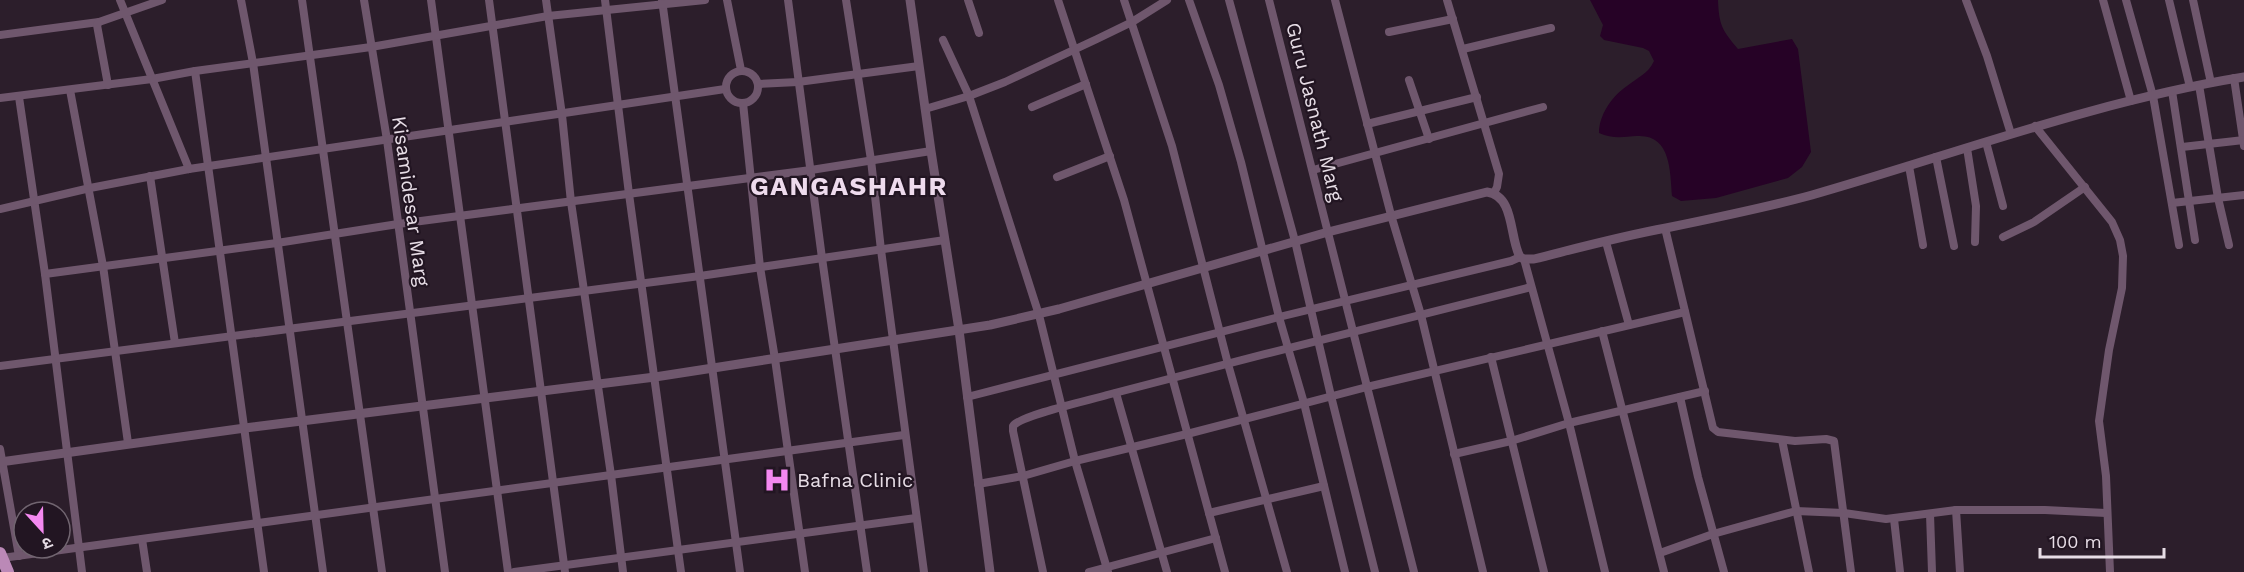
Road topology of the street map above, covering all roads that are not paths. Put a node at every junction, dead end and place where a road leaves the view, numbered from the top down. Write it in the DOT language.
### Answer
graph roads {
  1 [pos="120,0"];
  2 [pos="162,0"];
  3 [pos="241,0"];
  4 [pos="302,0"];
  5 [pos="364,0"];
  6 [pos="430,0"];
  7 [pos="489,0"];
  8 [pos="546,0"];
  9 [pos="605,0"];
  10 [pos="705,0"];
  11 [pos="727,0"];
  12 [pos="788,0"];
  13 [pos="846,0"];
  14 [pos="910,0"];
  15 [pos="968,0"];
  16 [pos="1058,0"];
  17 [pos="1124,0"];
  18 [pos="1167,0"];
  19 [pos="1189,0"];
  20 [pos="1228,0"];
  21 [pos="1269,0"];
  22 [pos="1335,0"];
  23 [pos="1447,0"];
  24 [pos="1966,0"];
  25 [pos="2103,0"];
  26 [pos="2126,0"];
  27 [pos="2169,0"];
  28 [pos="2193,0"];
  29 [pos="662,2"];
  30 [pos="607,11"];
  31 [pos="124,13"];
  32 [pos="548,16"];
  33 [pos="1454,19"];
  34 [pos="99,22"];
  35 [pos="1132,22"];
  36 [pos="493,25"];
  37 [pos="1551,28"];
  38 [pos="1389,32"];
  39 [pos="979,33"];
  40 [pos="0,35"];
  41 [pos="435,36"];
  42 [pos="943,40"];
  43 [pos="371,47"];
  44 [pos="1075,49"];
  45 [pos="1463,49"];
  46 [pos="311,55"];
  47 [pos="253,63"];
  48 [pos="919,66"];
  49 [pos="741,70"];
  50 [pos="195,71"];
  51 [pos="857,74"];
  52 [pos="2239,77"];
  53 [pos="152,80"];
  54 [pos="1409,80"];
  55 [pos="798,82"];
  56 [pos="2211,82"];
  57 [pos="758,84"];
  58 [pos="1086,84"];
  59 [pos="108,85"];
  60 [pos="2195,86"];
  61 [pos="726,89"];
  62 [pos="70,90"];
  63 [pos="2172,91"];
  64 [pos="969,96"];
  65 [pos="2153,96"];
  66 [pos="19,97"];
  67 [pos="675,97"];
  68 [pos="1477,97"];
  69 [pos="0,98"];
  70 [pos="2131,101"];
  71 [pos="743,103"];
  72 [pos="618,106"];
  73 [pos="1032,107"];
  74 [pos="1543,107"];
  75 [pos="925,108"];
  76 [pos="1420,112"];
  77 [pos="562,115"];
  78 [pos="504,124"];
  79 [pos="1367,124"];
  80 [pos="1484,124"];
  81 [pos="2035,126"];
  82 [pos="449,132"];
  83 [pos="2011,134"];
  84 [pos="1429,139"];
  85 [pos="387,140"];
  86 [pos="2244,140"];
  87 [pos="1986,142"];
  88 [pos="2211,144"];
  89 [pos="2244,146"];
  90 [pos="2182,147"];
  91 [pos="1967,148"];
  92 [pos="323,149"];
  93 [pos="931,151"];
  94 [pos="1375,154"];
  95 [pos="1110,156"];
  96 [pos="265,158"];
  97 [pos="1936,158"];
  98 [pos="871,160"];
  99 [pos="208,166"];
  100 [pos="1909,166"];
  101 [pos="189,169"];
  102 [pos="811,170"];
  103 [pos="1313,170"];
  104 [pos="150,176"];
  105 [pos="750,177"];
  106 [pos="1057,177"];
  107 [pos="688,186"];
  108 [pos="2085,187"];
  109 [pos="90,188"];
  110 [pos="1494,193"];
  111 [pos="629,194"];
  112 [pos="2244,195"];
  113 [pos="2218,198"];
  114 [pos="34,201"];
  115 [pos="2190,201"];
  116 [pos="571,202"];
  117 [pos="2172,203"];
  118 [pos="2003,206"];
  119 [pos="0,209"];
  120 [pos="517,209"];
  121 [pos="1391,215"];
  122 [pos="460,217"];
  123 [pos="398,224"];
  124 [pos="1665,228"];
  125 [pos="1328,232"];
  126 [pos="336,235"];
  127 [pos="2003,237"];
  128 [pos="945,240"];
  129 [pos="2195,240"];
  130 [pos="1295,241"];
  131 [pos="1606,242"];
  132 [pos="1975,242"];
  133 [pos="277,243"];
  134 [pos="1923,245"];
  135 [pos="2178,245"];
  136 [pos="2229,245"];
  137 [pos="1954,246"];
  138 [pos="220,249"];
  139 [pos="881,250"];
  140 [pos="1263,250"];
  141 [pos="162,258"];
  142 [pos="822,258"];
  143 [pos="1522,258"];
  144 [pos="103,266"];
  145 [pos="760,267"];
  146 [pos="1203,268"];
  147 [pos="45,274"];
  148 [pos="700,276"];
  149 [pos="641,283"];
  150 [pos="1146,284"];
  151 [pos="1410,285"];
  152 [pos="1531,287"];
  153 [pos="585,290"];
  154 [pos="528,297"];
  155 [pos="1346,301"];
  156 [pos="472,305"];
  157 [pos="1311,309"];
  158 [pos="409,312"];
  159 [pos="1685,312"];
  160 [pos="1039,315"];
  161 [pos="1421,315"];
  162 [pos="1279,317"];
  163 [pos="347,322"];
  164 [pos="1629,325"];
  165 [pos="290,330"];
  166 [pos="959,330"];
  167 [pos="1602,331"];
  168 [pos="1353,332"];
  169 [pos="1220,333"];
  170 [pos="231,335"];
  171 [pos="892,340"];
  172 [pos="1317,341"];
  173 [pos="175,343"];
  174 [pos="1546,343"];
  175 [pos="1164,347"];
  176 [pos="835,349"];
  177 [pos="1288,349"];
  178 [pos="116,351"];
  179 [pos="1491,357"];
  180 [pos="776,359"];
  181 [pos="54,360"];
  182 [pos="1228,363"];
  183 [pos="0,366"];
  184 [pos="711,368"];
  185 [pos="1433,371"];
  186 [pos="1054,376"];
  187 [pos="655,377"];
  188 [pos="1172,378"];
  189 [pos="597,383"];
  190 [pos="1367,387"];
  191 [pos="542,390"];
  192 [pos="1705,392"];
  193 [pos="1116,393"];
  194 [pos="1331,396"];
  195 [pos="968,397"];
  196 [pos="1680,397"];
  197 [pos="484,398"];
  198 [pos="1304,403"];
  199 [pos="423,406"];
  200 [pos="1062,407"];
  201 [pos="1623,410"];
  202 [pos="361,414"];
  203 [pos="1244,419"];
  204 [pos="303,421"];
  205 [pos="1569,423"];
  206 [pos="245,428"];
  207 [pos="1187,434"];
  208 [pos="904,435"];
  209 [pos="1782,440"];
  210 [pos="1511,441"];
  211 [pos="848,443"];
  212 [pos="128,444"];
  213 [pos="1132,448"];
  214 [pos="0,449"];
  215 [pos="787,451"];
  216 [pos="66,452"];
  217 [pos="1454,454"];
  218 [pos="724,459"];
  219 [pos="1,461"];
  220 [pos="1075,461"];
  221 [pos="667,466"];
  222 [pos="611,475"];
  223 [pos="1023,476"];
  224 [pos="554,482"];
  225 [pos="978,483"];
  226 [pos="1324,486"];
  227 [pos="498,491"];
  228 [pos="434,499"];
  229 [pos="1266,499"];
  230 [pos="373,508"];
  231 [pos="1956,510"];
  232 [pos="1796,512"];
  233 [pos="1209,513"];
  234 [pos="1844,513"];
  235 [pos="2106,513"];
  236 [pos="315,514"];
  237 [pos="1930,514"];
  238 [pos="916,518"];
  239 [pos="12,519"];
  240 [pos="1894,519"];
  241 [pos="258,522"];
  242 [pos="860,526"];
  243 [pos="799,533"];
  244 [pos="1713,534"];
  245 [pos="1216,538"];
  246 [pos="142,539"];
  247 [pos="736,544"];
  248 [pos="79,547"];
  249 [pos="72,548"];
  250 [pos="678,551"];
  251 [pos="1161,552"];
  252 [pos="1660,553"];
  253 [pos="1,556"];
  254 [pos="621,558"];
  255 [pos="564,568"];
  256 [pos="1107,570"];
  257 [pos="8,572"];
  258 [pos="82,572"];
  259 [pos="147,572"];
  260 [pos="264,572"];
  261 [pos="322,572"];
  262 [pos="382,572"];
  263 [pos="445,572"];
  264 [pos="508,572"];
  265 [pos="514,572"];
  266 [pos="623,572"];
  267 [pos="681,572"];
  268 [pos="740,572"];
  269 [pos="805,572"];
  270 [pos="867,572"];
  271 [pos="924,572"];
  272 [pos="990,572"];
  273 [pos="1043,572"];
  274 [pos="1089,572"];
  275 [pos="1167,572"];
  276 [pos="1225,572"];
  277 [pos="1287,572"];
  278 [pos="1345,572"];
  279 [pos="1375,572"];
  280 [pos="1414,572"];
  281 [pos="1483,572"];
  282 [pos="1544,572"];
  283 [pos="1605,572"];
  284 [pos="1664,572"];
  285 [pos="1724,572"];
  286 [pos="1809,572"];
  287 [pos="1851,572"];
  288 [pos="1900,572"];
  289 [pos="1932,572"];
  290 [pos="1960,572"];
  291 [pos="2110,572"];
  1 -- 31 [label="street"];
  2 -- 31 [label="street"];
  3 -- 47 [label="street"];
  4 -- 46 [label="street"];
  5 -- 43 [label="street, Kisamidesar Marg"];
  6 -- 41 [label="street"];
  7 -- 36 [label="street"];
  8 -- 32 [label="street"];
  9 -- 30 [label="street"];
  10 -- 29 [label="street"];
  11 -- 49 [label="street"];
  12 -- 55 [label="street"];
  13 -- 51 [label="street"];
  14 -- 48 [label="street"];
  15 -- 39 [label="street"];
  16 -- 44 [label="street"];
  17 -- 35 [label="street"];
  18 -- 35 [label="street"];
  19 -- 140 [label="street"];
  20 -- 130 [label="street"];
  21 -- 103 [label="street, Guru Jasnath Marg"];
  22 -- 79 [label="street"];
  23 -- 33 [label="street"];
  24 -- 83 [label="street"];
  25 -- 70 [label="street"];
  26 -- 65 [label="street"];
  27 -- 60 [label="street"];
  28 -- 56 [label="street"];
  29 -- 30 [label="street"];
  29 -- 67 [label="street"];
  30 -- 32 [label="street"];
  30 -- 72 [label="street"];
  31 -- 34 [label="street"];
  31 -- 53 [label="street"];
  32 -- 36 [label="street"];
  32 -- 77 [label="street"];
  33 -- 38 [label="street"];
  33 -- 45 [label="street"];
  34 -- 40 [label="street"];
  34 -- 59 [label="street"];
  35 -- 44 [label="street"];
  35 -- 146 [label="street"];
  36 -- 41 [label="street"];
  36 -- 78 [label="street"];
  37 -- 45 [label="street"];
  41 -- 43 [label="street"];
  41 -- 82 [label="street"];
  42 -- 64 [label="street"];
  43 -- 46 [label="street"];
  43 -- 85 [label="street, Kisamidesar Marg"];
  44 -- 58 [label="street"];
  44 -- 64 [label="street"];
  45 -- 68 [label="street"];
  46 -- 47 [label="street"];
  46 -- 92 [label="street"];
  47 -- 50 [label="street"];
  47 -- 96 [label="street"];
  48 -- 51 [label="street"];
  48 -- 75 [label="street"];
  49 -- 57 [label="street"];
  49 -- 61 [label="street"];
  50 -- 53 [label="street"];
  50 -- 99 [label="street"];
  51 -- 55 [label="street"];
  51 -- 98 [label="street"];
  52 -- 56 [label="street"];
  52 -- 86 [label="street"];
  53 -- 59 [label="street"];
  53 -- 101 [label="street"];
  54 -- 76 [label="street"];
  55 -- 57 [label="street"];
  55 -- 102 [label="street"];
  56 -- 60 [label="street"];
  57 -- 71 [label="street"];
  58 -- 73 [label="street"];
  58 -- 95 [label="street"];
  59 -- 62 [label="street"];
  60 -- 63 [label="street"];
  60 -- 88 [label="street"];
  61 -- 67 [label="street"];
  61 -- 71 [label="street"];
  62 -- 66 [label="street"];
  62 -- 109 [label="street"];
  63 -- 65 [label="street"];
  63 -- 90 [label="street"];
  64 -- 75 [label="street"];
  64 -- 160 [label="street"];
  65 -- 70 [label="street"];
  65 -- 117 [label="street"];
  66 -- 69 [label="street"];
  66 -- 114 [label="street"];
  67 -- 72 [label="street"];
  67 -- 107 [label="street"];
  68 -- 76 [label="street"];
  68 -- 80 [label="street"];
  70 -- 81 [label="street"];
  71 -- 105 [label="street"];
  72 -- 77 [label="street"];
  72 -- 111 [label="street"];
  74 -- 80 [label="street"];
  75 -- 93 [label="street"];
  76 -- 79 [label="street"];
  76 -- 84 [label="street"];
  77 -- 78 [label="street"];
  77 -- 116 [label="street"];
  78 -- 82 [label="street"];
  78 -- 120 [label="street"];
  79 -- 94 [label="street"];
  80 -- 84 [label="street"];
  80 -- 110 [label="street"];
  81 -- 83 [label="street"];
  81 -- 108 [label="street"];
  82 -- 85 [label="street"];
  82 -- 122 [label="street"];
  83 -- 87 [label="street"];
  84 -- 94 [label="street"];
  85 -- 92 [label="street"];
  85 -- 123 [label="street, Kisamidesar Marg"];
  86 -- 88 [label="street"];
  86 -- 89 [label="street"];
  87 -- 91 [label="street"];
  87 -- 118 [label="street"];
  88 -- 90 [label="street"];
  88 -- 113 [label="street"];
  90 -- 115 [label="street"];
  91 -- 97 [label="street"];
  91 -- 132 [label="street"];
  92 -- 96 [label="street"];
  92 -- 126 [label="street"];
  93 -- 98 [label="street"];
  93 -- 128 [label="street"];
  94 -- 103 [label="street"];
  94 -- 121 [label="street"];
  95 -- 106 [label="street"];
  95 -- 150 [label="street"];
  96 -- 99 [label="street"];
  96 -- 133 [label="street"];
  97 -- 100 [label="street"];
  97 -- 137 [label="street"];
  98 -- 102 [label="street"];
  98 -- 139 [label="street"];
  99 -- 101 [label="street"];
  99 -- 138 [label="street"];
  100 -- 124 [label="street"];
  100 -- 134 [label="street"];
  101 -- 104 [label="street"];
  102 -- 105 [label="street"];
  102 -- 142 [label="street"];
  103 -- 125 [label="street, Guru Jasnath Marg"];
  104 -- 109 [label="street"];
  104 -- 141 [label="street"];
  105 -- 107 [label="street"];
  105 -- 145 [label="street"];
  107 -- 111 [label="street"];
  107 -- 148 [label="street"];
  108 -- 127 [label="street"];
  108 -- 235 [label="street"];
  109 -- 114 [label="street"];
  109 -- 144 [label="street"];
  110 -- 121 [label="street"];
  110 -- 143 [label="street"];
  111 -- 116 [label="street"];
  111 -- 149 [label="street"];
  112 -- 113 [label="street"];
  113 -- 115 [label="street"];
  113 -- 136 [label="street"];
  114 -- 119 [label="street"];
  114 -- 147 [label="street"];
  115 -- 117 [label="street"];
  115 -- 129 [label="street"];
  116 -- 120 [label="street"];
  116 -- 153 [label="street"];
  117 -- 135 [label="street"];
  120 -- 122 [label="street"];
  120 -- 154 [label="street"];
  121 -- 125 [label="street"];
  121 -- 151 [label="street"];
  122 -- 123 [label="street"];
  122 -- 156 [label="street"];
  123 -- 126 [label="street"];
  123 -- 158 [label="street, Kisamidesar Marg"];
  124 -- 131 [label="street"];
  124 -- 159 [label="street"];
  125 -- 130 [label="street"];
  125 -- 155 [label="street, Guru Jasnath Marg"];
  126 -- 133 [label="street"];
  126 -- 163 [label="street"];
  128 -- 139 [label="street"];
  128 -- 166 [label="street"];
  130 -- 140 [label="street"];
  130 -- 157 [label="street"];
  131 -- 143 [label="street"];
  131 -- 164 [label="street"];
  133 -- 138 [label="street"];
  133 -- 165 [label="street"];
  138 -- 141 [label="street"];
  138 -- 170 [label="street"];
  139 -- 142 [label="street"];
  139 -- 171 [label="street"];
  140 -- 146 [label="street"];
  140 -- 162 [label="street"];
  141 -- 144 [label="street"];
  141 -- 173 [label="street"];
  142 -- 145 [label="street"];
  142 -- 176 [label="street"];
  143 -- 151 [label="street"];
  143 -- 152 [label="street"];
  144 -- 147 [label="street"];
  144 -- 178 [label="street"];
  145 -- 148 [label="street"];
  145 -- 180 [label="street"];
  146 -- 150 [label="street"];
  146 -- 169 [label="street"];
  147 -- 181 [label="street"];
  148 -- 149 [label="street"];
  148 -- 184 [label="street"];
  149 -- 153 [label="street"];
  149 -- 187 [label="street"];
  150 -- 160 [label="street"];
  150 -- 175 [label="street"];
  151 -- 155 [label="street"];
  151 -- 161 [label="street"];
  152 -- 161 [label="street"];
  152 -- 174 [label="street"];
  153 -- 154 [label="street"];
  153 -- 189 [label="street"];
  154 -- 156 [label="street"];
  154 -- 191 [label="street"];
  155 -- 157 [label="street"];
  155 -- 168 [label="street, Guru Jasnath Marg"];
  156 -- 158 [label="street"];
  156 -- 197 [label="street"];
  157 -- 162 [label="street"];
  157 -- 172 [label="street"];
  158 -- 163 [label="street"];
  158 -- 199 [label="street, Kisamidesar Marg"];
  159 -- 164 [label="street"];
  159 -- 192 [label="street"];
  160 -- 166 [label="street"];
  160 -- 186 [label="street"];
  161 -- 168 [label="street"];
  161 -- 185 [label="street"];
  162 -- 169 [label="street"];
  162 -- 177 [label="street"];
  163 -- 165 [label="street"];
  163 -- 202 [label="street"];
  164 -- 167 [label="street"];
  165 -- 170 [label="street"];
  165 -- 204 [label="street"];
  166 -- 171 [label="street"];
  166 -- 195 [label="street"];
  167 -- 174 [label="street"];
  167 -- 201 [label="street"];
  168 -- 172 [label="street"];
  168 -- 190 [label="street, Guru Jasnath Marg"];
  169 -- 175 [label="street"];
  169 -- 182 [label="street"];
  170 -- 173 [label="street"];
  170 -- 206 [label="street"];
  171 -- 176 [label="street"];
  171 -- 208 [label="street"];
  172 -- 177 [label="street"];
  172 -- 194 [label="street"];
  173 -- 178 [label="street"];
  174 -- 179 [label="street"];
  174 -- 205 [label="street"];
  175 -- 186 [label="street"];
  175 -- 188 [label="street"];
  176 -- 180 [label="street"];
  176 -- 211 [label="street"];
  177 -- 182 [label="street"];
  177 -- 198 [label="street"];
  178 -- 181 [label="street"];
  178 -- 212 [label="street"];
  179 -- 185 [label="street"];
  179 -- 210 [label="street"];
  180 -- 184 [label="street"];
  180 -- 215 [label="street"];
  181 -- 183 [label="street"];
  181 -- 216 [label="street"];
  182 -- 188 [label="street"];
  182 -- 203 [label="street"];
  184 -- 187 [label="street"];
  184 -- 218 [label="street"];
  185 -- 190 [label="street"];
  185 -- 217 [label="street"];
  186 -- 195 [label="street"];
  186 -- 200 [label="street"];
  187 -- 189 [label="street"];
  187 -- 221 [label="street"];
  188 -- 193 [label="street"];
  188 -- 207 [label="street"];
  189 -- 191 [label="street"];
  189 -- 222 [label="street"];
  190 -- 194 [label="street"];
  190 -- 280 [label="street, Guru Jasnath Marg"];
  191 -- 197 [label="street"];
  191 -- 224 [label="street"];
  192 -- 196 [label="street"];
  192 -- 209 [label="street"];
  193 -- 200 [label="street"];
  193 -- 213 [label="street"];
  194 -- 198 [label="street"];
  194 -- 279 [label="street"];
  195 -- 225 [label="street"];
  196 -- 201 [label="street"];
  196 -- 244 [label="street"];
  197 -- 199 [label="street"];
  197 -- 227 [label="street"];
  198 -- 203 [label="street"];
  198 -- 226 [label="street"];
  199 -- 202 [label="street"];
  199 -- 228 [label="street, Kisamidesar Marg"];
  200 -- 220 [label="street"];
  200 -- 223 [label="street"];
  201 -- 205 [label="street"];
  201 -- 252 [label="street"];
  202 -- 204 [label="street"];
  202 -- 230 [label="street"];
  203 -- 207 [label="street"];
  203 -- 229 [label="street"];
  204 -- 206 [label="street"];
  204 -- 236 [label="street"];
  205 -- 210 [label="street"];
  205 -- 283 [label="street"];
  206 -- 212 [label="street"];
  206 -- 241 [label="street"];
  207 -- 213 [label="street"];
  207 -- 233 [label="street"];
  208 -- 211 [label="street"];
  208 -- 238 [label="street"];
  209 -- 232 [label="street"];
  209 -- 234 [label="street"];
  210 -- 217 [label="street"];
  210 -- 282 [label="street"];
  211 -- 215 [label="street"];
  211 -- 242 [label="street"];
  212 -- 216 [label="street"];
  213 -- 220 [label="street"];
  213 -- 251 [label="street"];
  214 -- 219 [label="street"];
  215 -- 218 [label="street"];
  215 -- 243 [label="street"];
  216 -- 219 [label="street"];
  216 -- 248 [label="street"];
  217 -- 281 [label="street"];
  218 -- 221 [label="street"];
  218 -- 247 [label="street"];
  219 -- 239 [label="street"];
  220 -- 223 [label="street"];
  220 -- 256 [label="street"];
  221 -- 222 [label="street"];
  221 -- 250 [label="street"];
  222 -- 224 [label="street"];
  222 -- 254 [label="street"];
  223 -- 225 [label="street"];
  223 -- 273 [label="street"];
  224 -- 227 [label="street"];
  224 -- 255 [label="street"];
  225 -- 272 [label="street"];
  226 -- 229 [label="street"];
  226 -- 278 [label="street"];
  227 -- 228 [label="street"];
  227 -- 264 [label="street"];
  228 -- 230 [label="street"];
  228 -- 263 [label="street, Kisamidesar Marg"];
  229 -- 233 [label="street"];
  229 -- 277 [label="street"];
  230 -- 236 [label="street"];
  230 -- 262 [label="street"];
  231 -- 235 [label="street"];
  231 -- 237 [label="street"];
  231 -- 290 [label="street"];
  232 -- 234 [label="street"];
  232 -- 244 [label="street"];
  232 -- 286 [label="street"];
  233 -- 245 [label="street"];
  234 -- 240 [label="street"];
  234 -- 287 [label="street"];
  235 -- 291 [label="street"];
  236 -- 241 [label="street"];
  236 -- 261 [label="street"];
  237 -- 240 [label="street"];
  237 -- 289 [label="street"];
  238 -- 242 [label="street"];
  238 -- 271 [label="street"];
  240 -- 288 [label="street"];
  241 -- 246 [label="street"];
  241 -- 260 [label="street"];
  242 -- 243 [label="street"];
  242 -- 270 [label="street"];
  243 -- 247 [label="street"];
  243 -- 269 [label="street"];
  244 -- 252 [label="street"];
  244 -- 285 [label="street"];
  245 -- 251 [label="street"];
  245 -- 276 [label="street"];
  246 -- 248 [label="street"];
  246 -- 259 [label="street"];
  247 -- 250 [label="street"];
  247 -- 268 [label="street"];
  248 -- 249 [label="street"];
  248 -- 258 [label="street"];
  250 -- 254 [label="street"];
  250 -- 267 [label="street"];
  251 -- 256 [label="street"];
  251 -- 275 [label="street"];
  252 -- 284 [label="street"];
  253 -- 257 [label="main road"];
  254 -- 255 [label="street"];
  254 -- 266 [label="street"];
  255 -- 265 [label="street"];
  256 -- 274 [label="street"];
}
